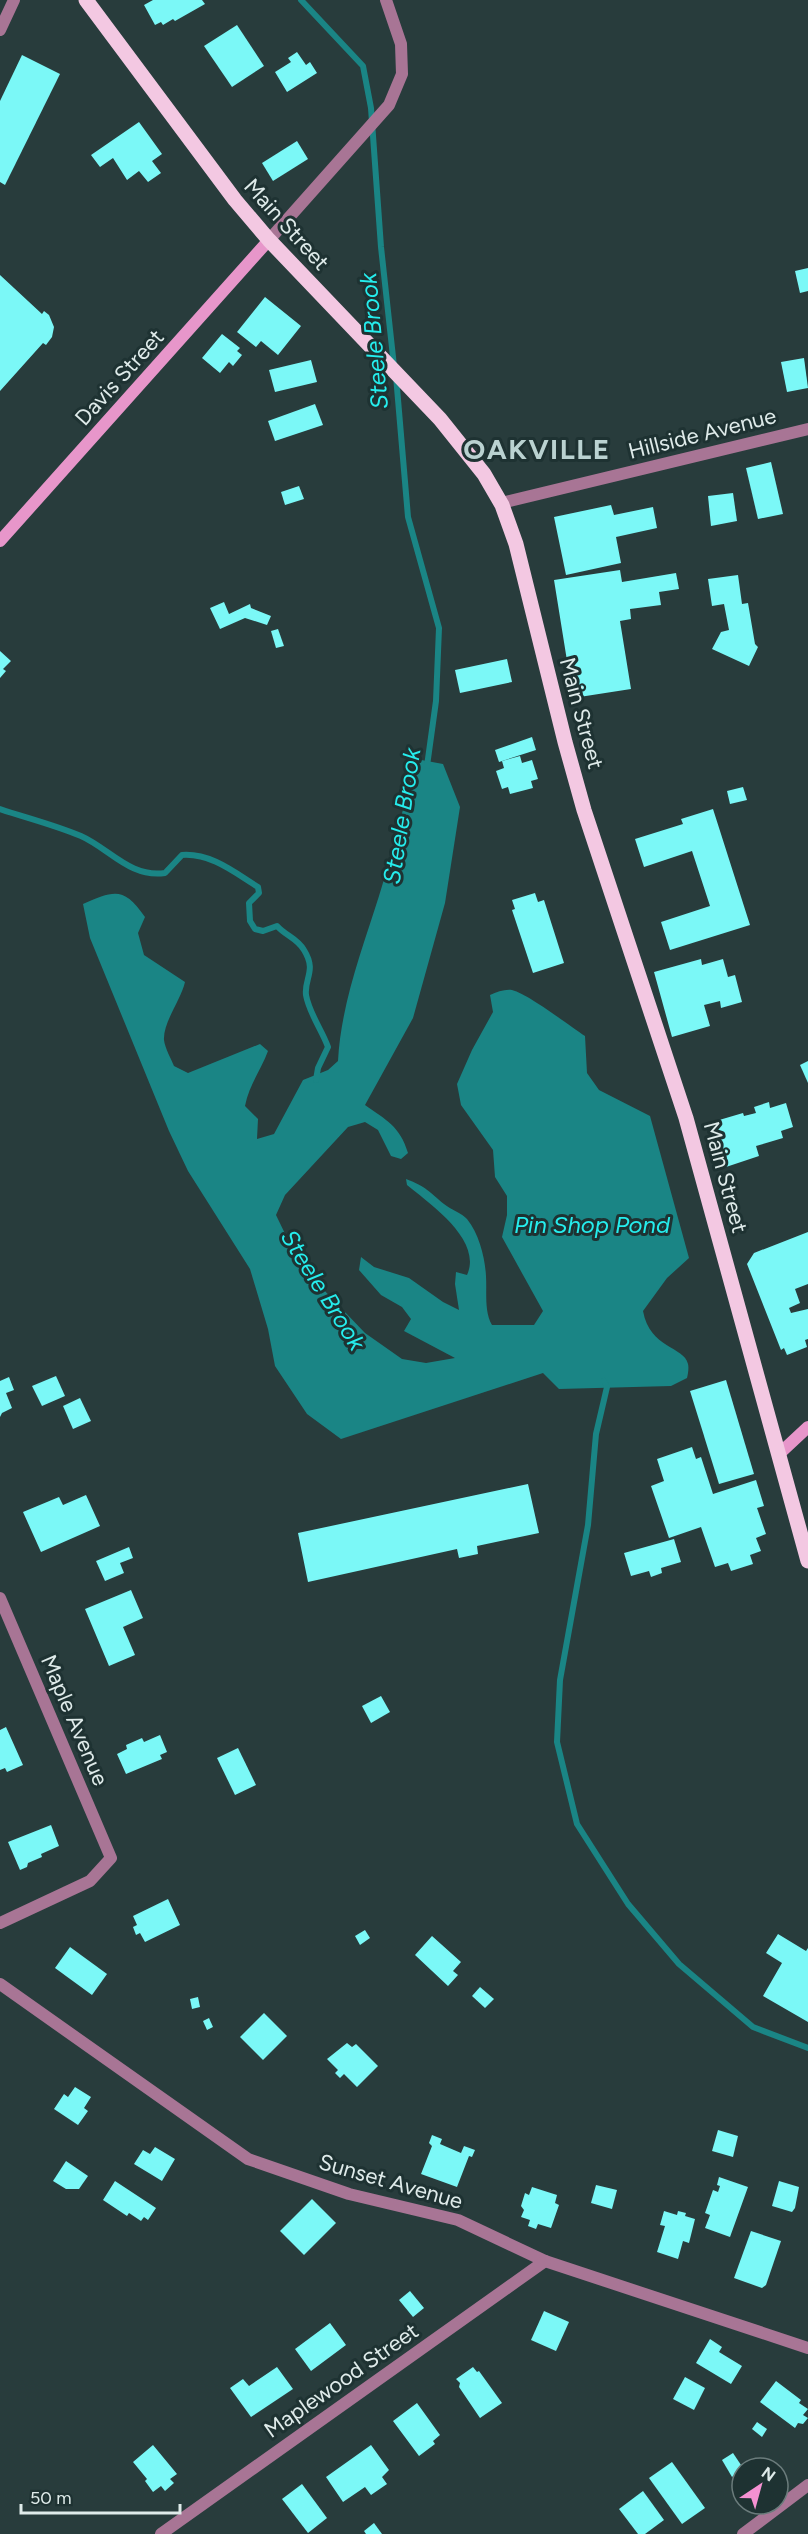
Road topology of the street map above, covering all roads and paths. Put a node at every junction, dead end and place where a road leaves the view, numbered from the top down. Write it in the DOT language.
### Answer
graph roads {
  1 [pos="14,0"];
  2 [pos="86,0"];
  3 [pos="386,0"];
  4 [pos="0,30"];
  5 [pos="269,240"];
  6 [pos="808,429"];
  7 [pos="501,503"];
  8 [pos="1,538"];
  9 [pos="808,1428"];
  10 [pos="779,1454"];
  11 [pos="808,1561"];
  12 [pos="0,1598"];
  13 [pos="0,1923"];
  14 [pos="0,1984"];
  15 [pos="545,2261"];
  16 [pos="808,2348"];
  17 [pos="808,2485"];
  18 [pos="161,2534"];
  19 [pos="743,2534"];
  1 -- 4 [label="street"];
  2 -- 5 [label="main road, Main Street"];
  3 -- 5 [label="street"];
  5 -- 7 [label="main road, Main Street"];
  5 -- 8 [label="main road, Davis Street"];
  6 -- 7 [label="street, Hillside Avenue"];
  7 -- 10 [label="main road, Main Street"];
  9 -- 10 [label="main road"];
  10 -- 11 [label="main road, Main Street"];
  12 -- 13 [label="street, Maple Avenue"];
  14 -- 15 [label="street, Sunset Avenue"];
  15 -- 16 [label="street, Sunset Avenue"];
  15 -- 18 [label="street, Maplewood Street"];
  17 -- 19 [label="street"];
}
